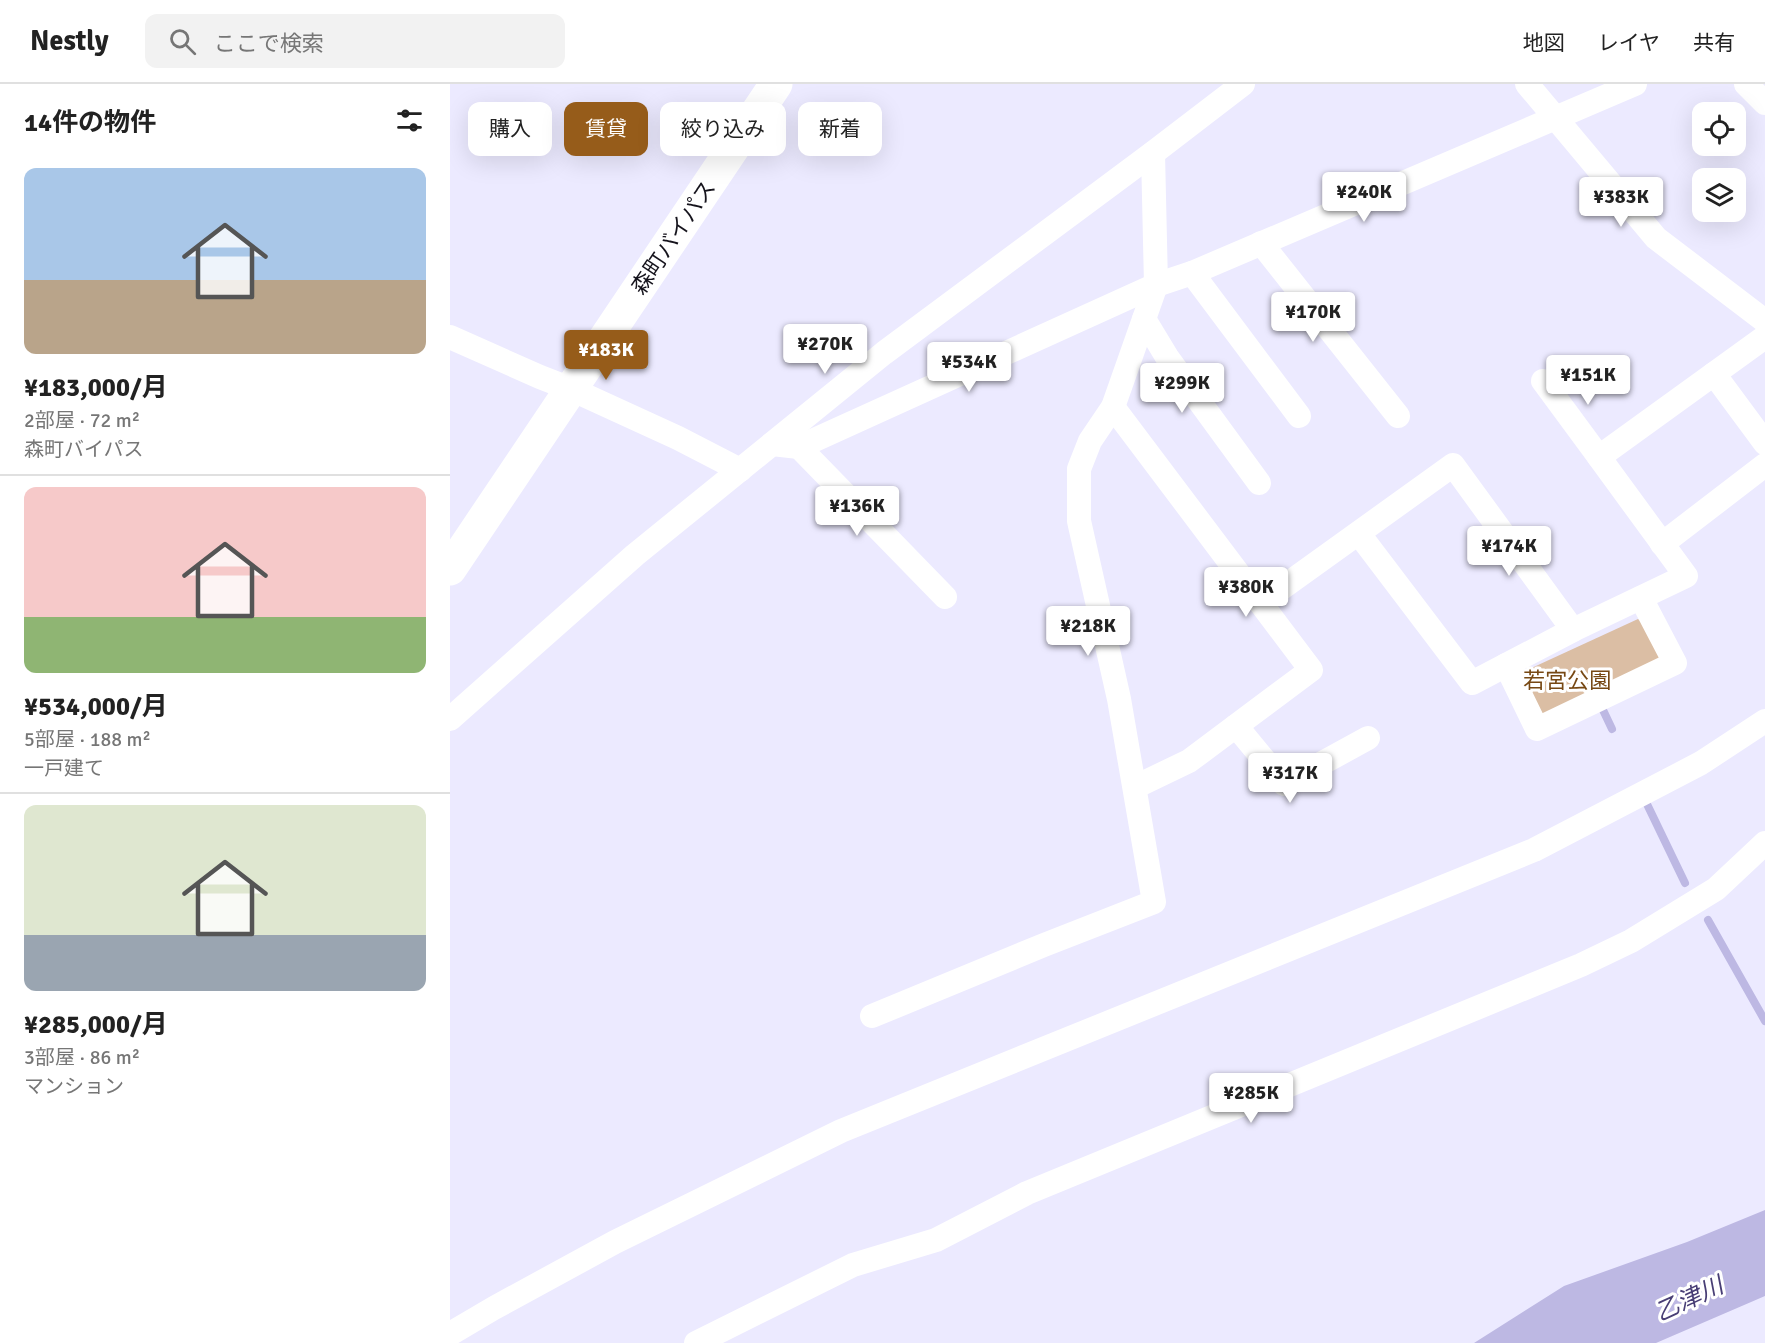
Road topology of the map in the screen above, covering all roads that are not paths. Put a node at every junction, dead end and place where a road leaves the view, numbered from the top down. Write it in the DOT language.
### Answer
graph roads {
  1 [pos="776,84"];
  2 [pos="1243,84"];
  3 [pos="1527,84"];
  4 [pos="1635,84"];
  5 [pos="1746,84"];
  6 [pos="1765,103"];
  7 [pos="1556,118"];
  8 [pos="1153,153"];
  9 [pos="1262,243"];
  10 [pos="1192,273"];
  11 [pos="1156,285"];
  12 [pos="1144,319"];
  13 [pos="1765,321"];
  14 [pos="450,337"];
  15 [pos="1765,337"];
  16 [pos="1714,374"];
  17 [pos="1543,381"];
  18 [pos="571,388"];
  19 [pos="1113,407"];
  20 [pos="1299,416"];
  21 [pos="1398,416"];
  22 [pos="1765,443"];
  23 [pos="772,444"];
  24 [pos="799,447"];
  25 [pos="1599,457"];
  26 [pos="1765,465"];
  27 [pos="740,470"];
  28 [pos="1259,483"];
  29 [pos="1359,534"];
  30 [pos="1662,544"];
  31 [pos="450,569"];
  32 [pos="945,597"];
  33 [pos="1641,598"];
  34 [pos="1261,603"];
  35 [pos="1573,630"];
  36 [pos="1506,665"];
  37 [pos="450,719"];
  38 [pos="1765,722"];
  39 [pos="1236,726"];
  40 [pos="1368,738"];
  41 [pos="1135,787"];
  42 [pos="1765,843"];
  43 [pos="872,1016"];
  44 [pos="450,1334"];
  45 [pos="696,1343"];
  1 -- 18 [label="main road, 森町バイパス"];
  2 -- 8 [label="street"];
  3 -- 7 [label="street"];
  4 -- 7 [label="street"];
  5 -- 6 [label="street"];
  7 -- 9 [label="street"];
  7 -- 13 [label="street"];
  8 -- 11 [label="street"];
  8 -- 23 [label="street"];
  9 -- 10 [label="street"];
  9 -- 21 [label="street"];
  10 -- 11 [label="street"];
  10 -- 20 [label="street"];
  11 -- 12 [label="street"];
  11 -- 24 [label="street"];
  12 -- 19 [label="street"];
  12 -- 28 [label="street"];
  14 -- 18 [label="street"];
  15 -- 16 [label="street"];
  16 -- 22 [label="street"];
  16 -- 25 [label="street"];
  17 -- 25 [label="street"];
  18 -- 27 [label="street"];
  18 -- 31 [label="main road, 森町バイパス"];
  19 -- 34 [label="street"];
  19 -- 41 [label="street"];
  23 -- 24 [label="street"];
  23 -- 27 [label="street"];
  24 -- 32 [label="street"];
  25 -- 30 [label="street"];
  26 -- 30 [label="street"];
  27 -- 37 [label="street"];
  29 -- 34 [label="street"];
  29 -- 35 [label="street"];
  29 -- 36 [label="street"];
  30 -- 33 [label="street"];
  33 -- 35 [label="street"];
  33 -- 36 [label="street"];
  34 -- 39 [label="street"];
  35 -- 36 [label="street"];
  38 -- 44 [label="street"];
  39 -- 40 [label="street"];
  39 -- 41 [label="street"];
  41 -- 43 [label="street"];
  42 -- 45 [label="street"];
}
